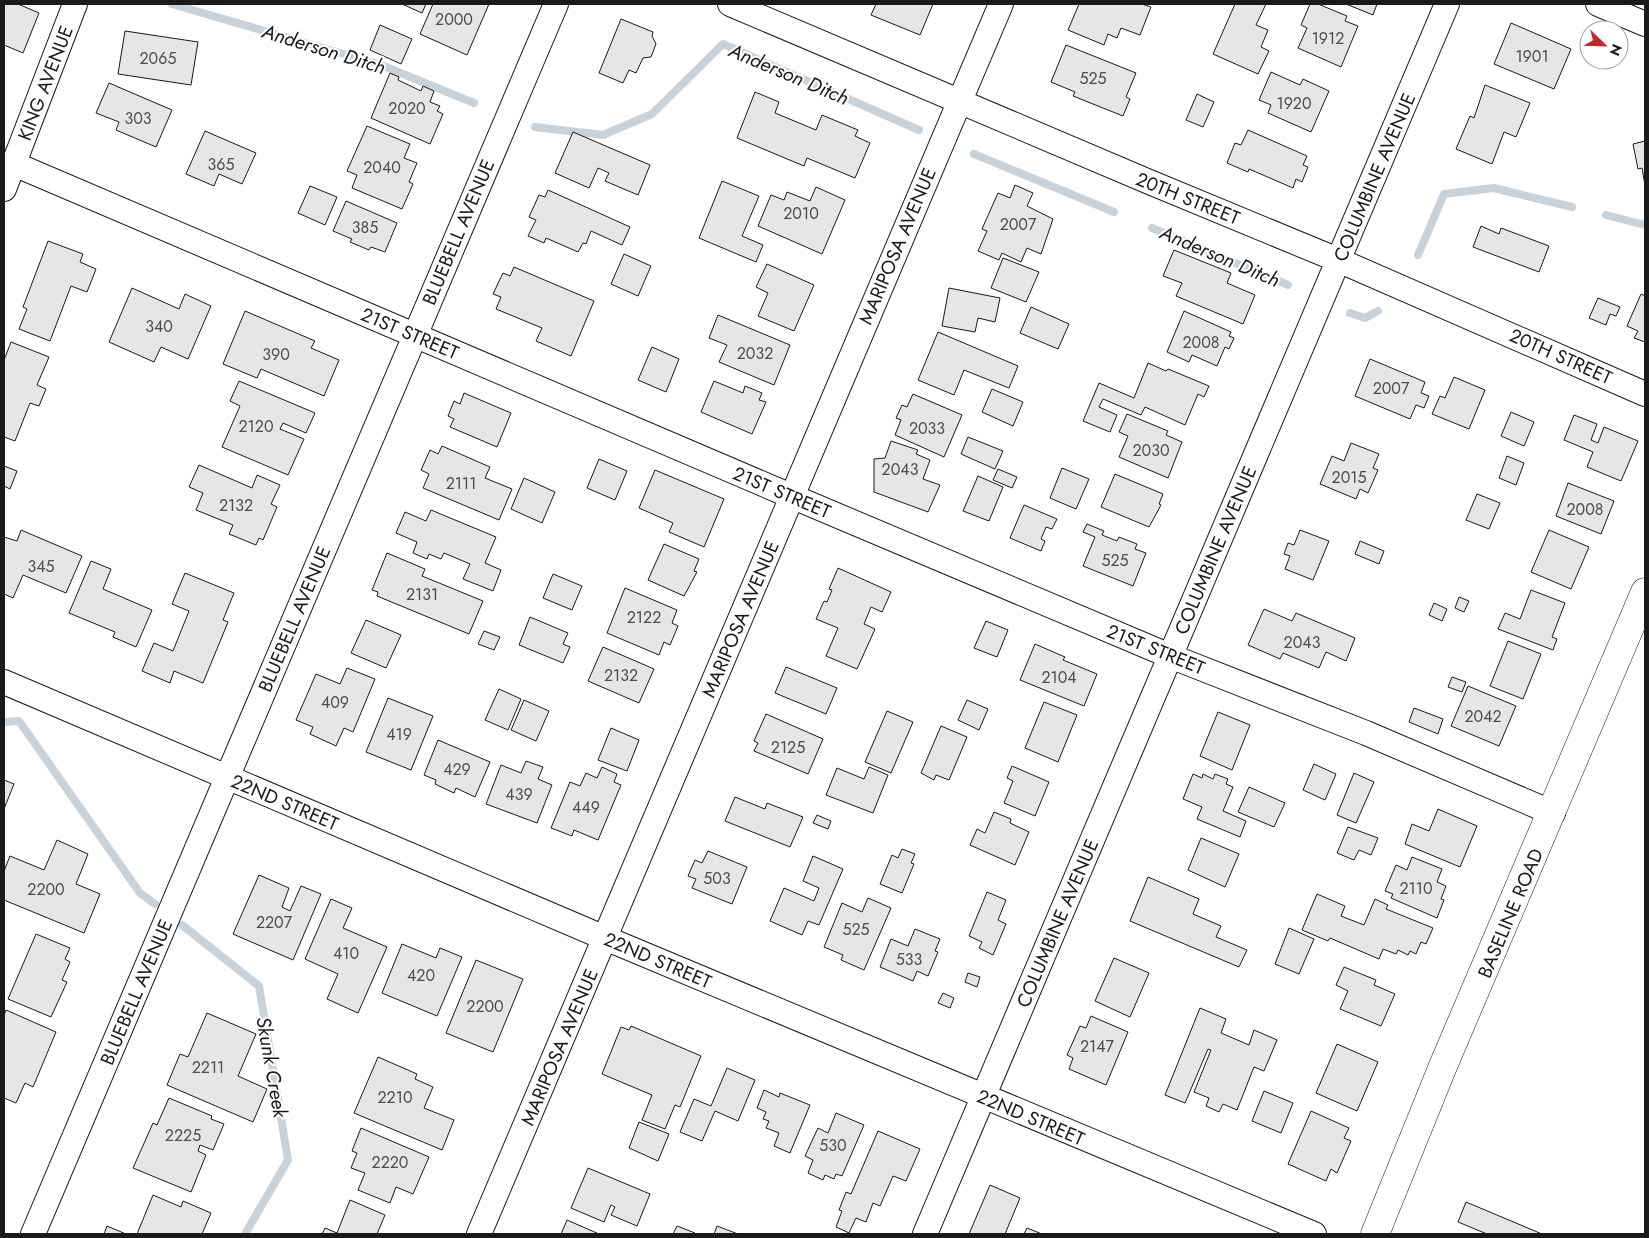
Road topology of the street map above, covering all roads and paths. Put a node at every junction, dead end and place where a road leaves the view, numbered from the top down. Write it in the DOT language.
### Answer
graph roads {
  1 [pos="75,4"];
  2 [pos="556,4"];
  3 [pos="730,4"];
  4 [pos="1001,4"];
  5 [pos="1447,4"];
  6 [pos="1598,4"];
  7 [pos="1645,24"];
  8 [pos="959,102"];
  9 [pos="14,164"];
  10 [pos="4,189"];
  11 [pos="1338,260"];
  12 [pos="414,334"];
  13 [pos="1645,394"];
  14 [pos="791,496"];
  15 [pos="1645,592"];
  16 [pos="1170,656"];
  17 [pos="4,682"];
  18 [pos="228,777"];
  19 [pos="1553,813"];
  20 [pos="606,938"];
  21 [pos="984,1098"];
  22 [pos="33,1234"];
  23 [pos="479,1234"];
  24 [pos="925,1234"];
  25 [pos="1314,1234"];
  26 [pos="1375,1234"];
  1 -- 9 [label="street, KING AVENUE"];
  2 -- 12 [label="street, BLUEBELL AVENUE"];
  3 -- 8 [label="street, 20TH STREET"];
  4 -- 8 [label="street, MARIPOSA AVENUE"];
  5 -- 11 [label="street, COLUMBINE AVENUE"];
  6 -- 7 [label="street"];
  8 -- 11 [label="street, 20TH STREET"];
  8 -- 14 [label="street, MARIPOSA AVENUE"];
  9 -- 10 [label="street, KING AVENUE"];
  9 -- 12 [label="street, 21ST STREET"];
  11 -- 13 [label="street, 20TH STREET"];
  11 -- 16 [label="street, COLUMBINE AVENUE"];
  12 -- 14 [label="street, 21ST STREET"];
  12 -- 18 [label="street, BLUEBELL AVENUE"];
  14 -- 16 [label="street, 21ST STREET"];
  14 -- 20 [label="street, MARIPOSA AVENUE"];
  15 -- 19 [label="street, BASELINE ROAD"];
  16 -- 19 [label="street, 21ST STREET"];
  16 -- 21 [label="street, COLUMBINE AVENUE"];
  17 -- 18 [label="street, 22ND STREET"];
  18 -- 20 [label="street, 22ND STREET"];
  18 -- 22 [label="street, BLUEBELL AVENUE"];
  19 -- 26 [label="street, BASELINE ROAD"];
  20 -- 21 [label="street, 22ND STREET"];
  20 -- 23 [label="street, MARIPOSA AVENUE"];
  21 -- 24 [label="street, COLUMBINE AVENUE"];
  21 -- 25 [label="street, 22ND STREET"];
}
